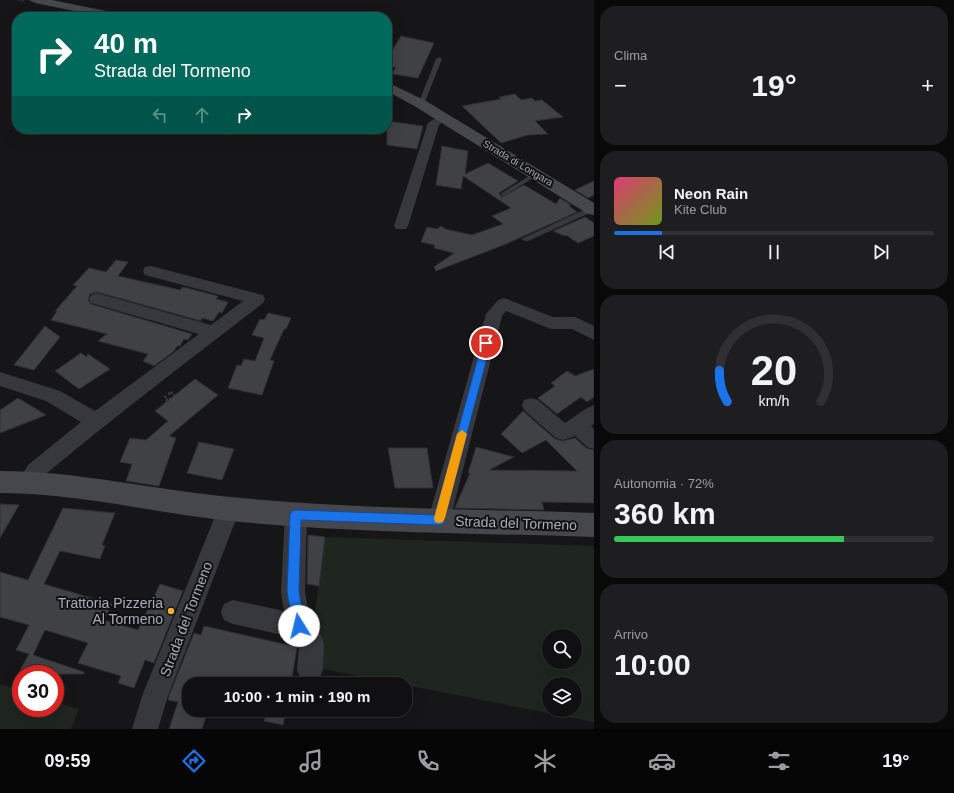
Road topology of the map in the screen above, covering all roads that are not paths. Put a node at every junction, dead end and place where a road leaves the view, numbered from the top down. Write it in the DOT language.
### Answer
graph roads {
  1 [pos="35,0"];
  2 [pos="96,12"];
  3 [pos="439,59"];
  4 [pos="392,89"];
  5 [pos="422,104"];
  6 [pos="443,117"];
  7 [pos="536,174"];
  8 [pos="503,194"];
  9 [pos="593,209"];
  10 [pos="401,226"];
  11 [pos="525,239"];
  12 [pos="151,271"];
  13 [pos="97,299"];
  14 [pos="215,332"];
  15 [pos="594,334"];
  16 [pos="2,379"];
  17 [pos="531,405"];
  18 [pos="594,413"];
  19 [pos="96,421"];
  20 [pos="578,426"];
  21 [pos="594,441"];
  22 [pos="0,482"];
  23 [pos="28,482"];
  24 [pos="229,509"];
  25 [pos="296,515"];
  26 [pos="439,520"];
  27 [pos="594,525"];
  28 [pos="233,612"];
  29 [pos="299,626"];
  30 [pos="310,670"];
  31 [pos="145,729"];
  1 -- 2 [label="main road"];
  3 -- 5 [label="lane"];
  4 -- 5 [label="main road, Strada di Longara"];
  5 -- 6 [label="main road, Strada di Longara"];
  6 -- 7 [label="main road, Strada di Longara"];
  6 -- 10 [label="street"];
  7 -- 8 [label="lane"];
  7 -- 9 [label="main road, Strada di Longara"];
  9 -- 11 [label="lane, Strada di Longara"];
  12 -- 14 [label="street"];
  13 -- 14 [label="street"];
  14 -- 19 [label="street"];
  15 -- 26 [label="street, Strada del Tormeno"];
  16 -- 19 [label="street"];
  17 -- 20 [label="street"];
  18 -- 20 [label="street"];
  19 -- 23 [label="street"];
  20 -- 21 [label="street"];
  22 -- 23 [label="main road, Strada del Tormeno"];
  23 -- 24 [label="main road, Strada del Tormeno"];
  24 -- 25 [label="main road, Strada del Tormeno"];
  24 -- 31 [label="street, Strada del Tormeno"];
  25 -- 26 [label="main road, Strada del Tormeno"];
  25 -- 29 [label="street"];
  26 -- 27 [label="main road, Strada del Tormeno"];
  28 -- 29 [label="street"];
  29 -- 30 [label="street"];
}
